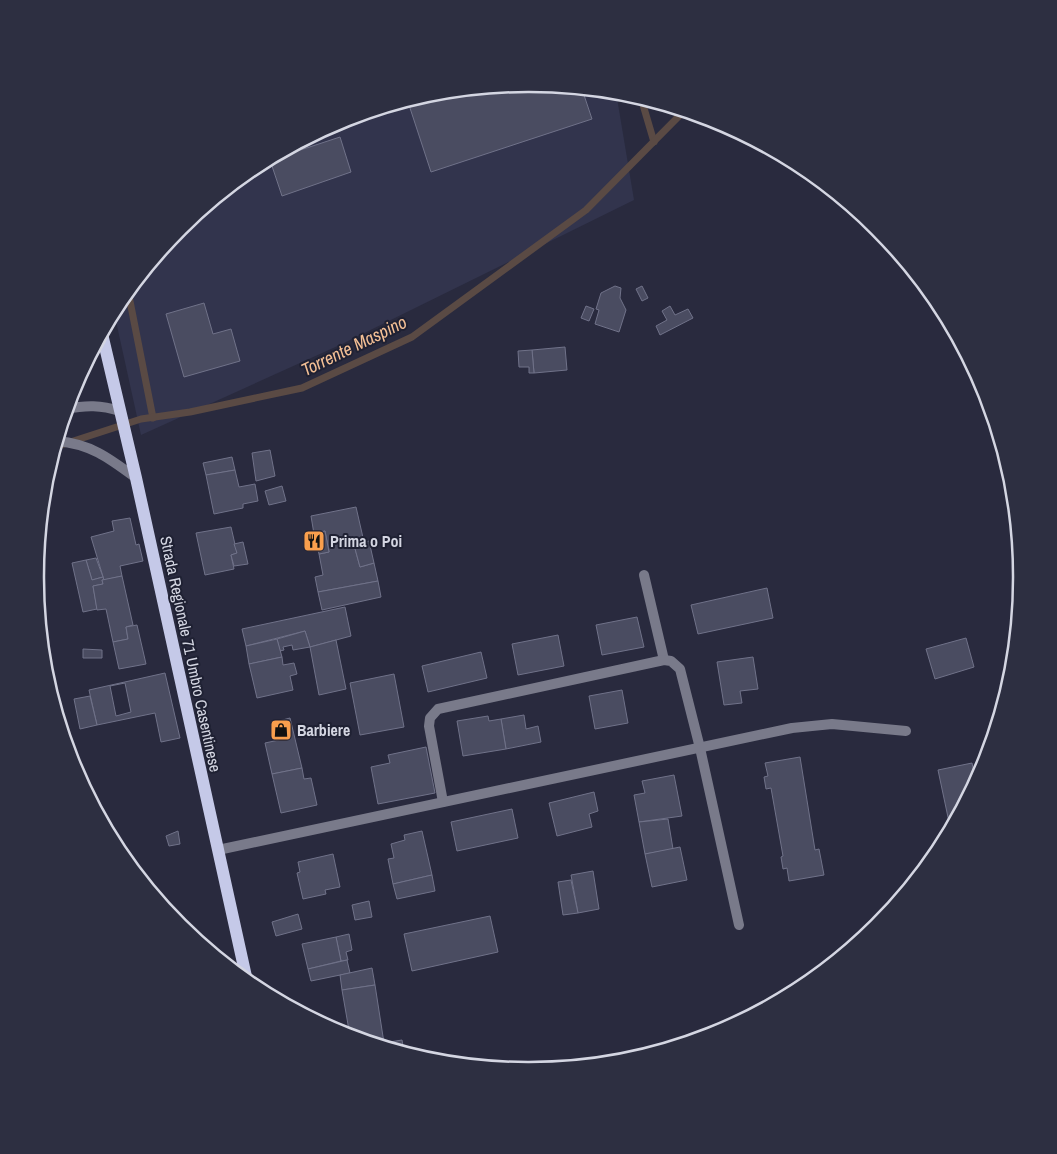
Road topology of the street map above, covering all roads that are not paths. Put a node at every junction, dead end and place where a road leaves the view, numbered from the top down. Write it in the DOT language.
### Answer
graph roads {
  1 [pos="104,344"];
  2 [pos="74,407"];
  3 [pos="120,411"];
  4 [pos="63,442"];
  5 [pos="136,478"];
  6 [pos="644,575"];
  7 [pos="664,660"];
  8 [pos="906,732"];
  9 [pos="700,748"];
  10 [pos="443,802"];
  11 [pos="218,850"];
  12 [pos="739,925"];
  13 [pos="245,970"];
  1 -- 3 [label="main road, Strada Regionale 71 Umbro Casentinese"];
  2 -- 3 [label="street"];
  3 -- 5 [label="main road, Strada Regionale 71 Umbro Casentinese"];
  4 -- 5 [label="street"];
  5 -- 11 [label="main road, Strada Regionale 71 Umbro Casentinese"];
  6 -- 7 [label="street"];
  7 -- 9 [label="street"];
  7 -- 10 [label="street"];
  8 -- 9 [label="street"];
  9 -- 10 [label="street"];
  9 -- 12 [label="street"];
  10 -- 11 [label="street"];
  11 -- 13 [label="main road, Strada Regionale 71 Umbro Casentinese"];
}
